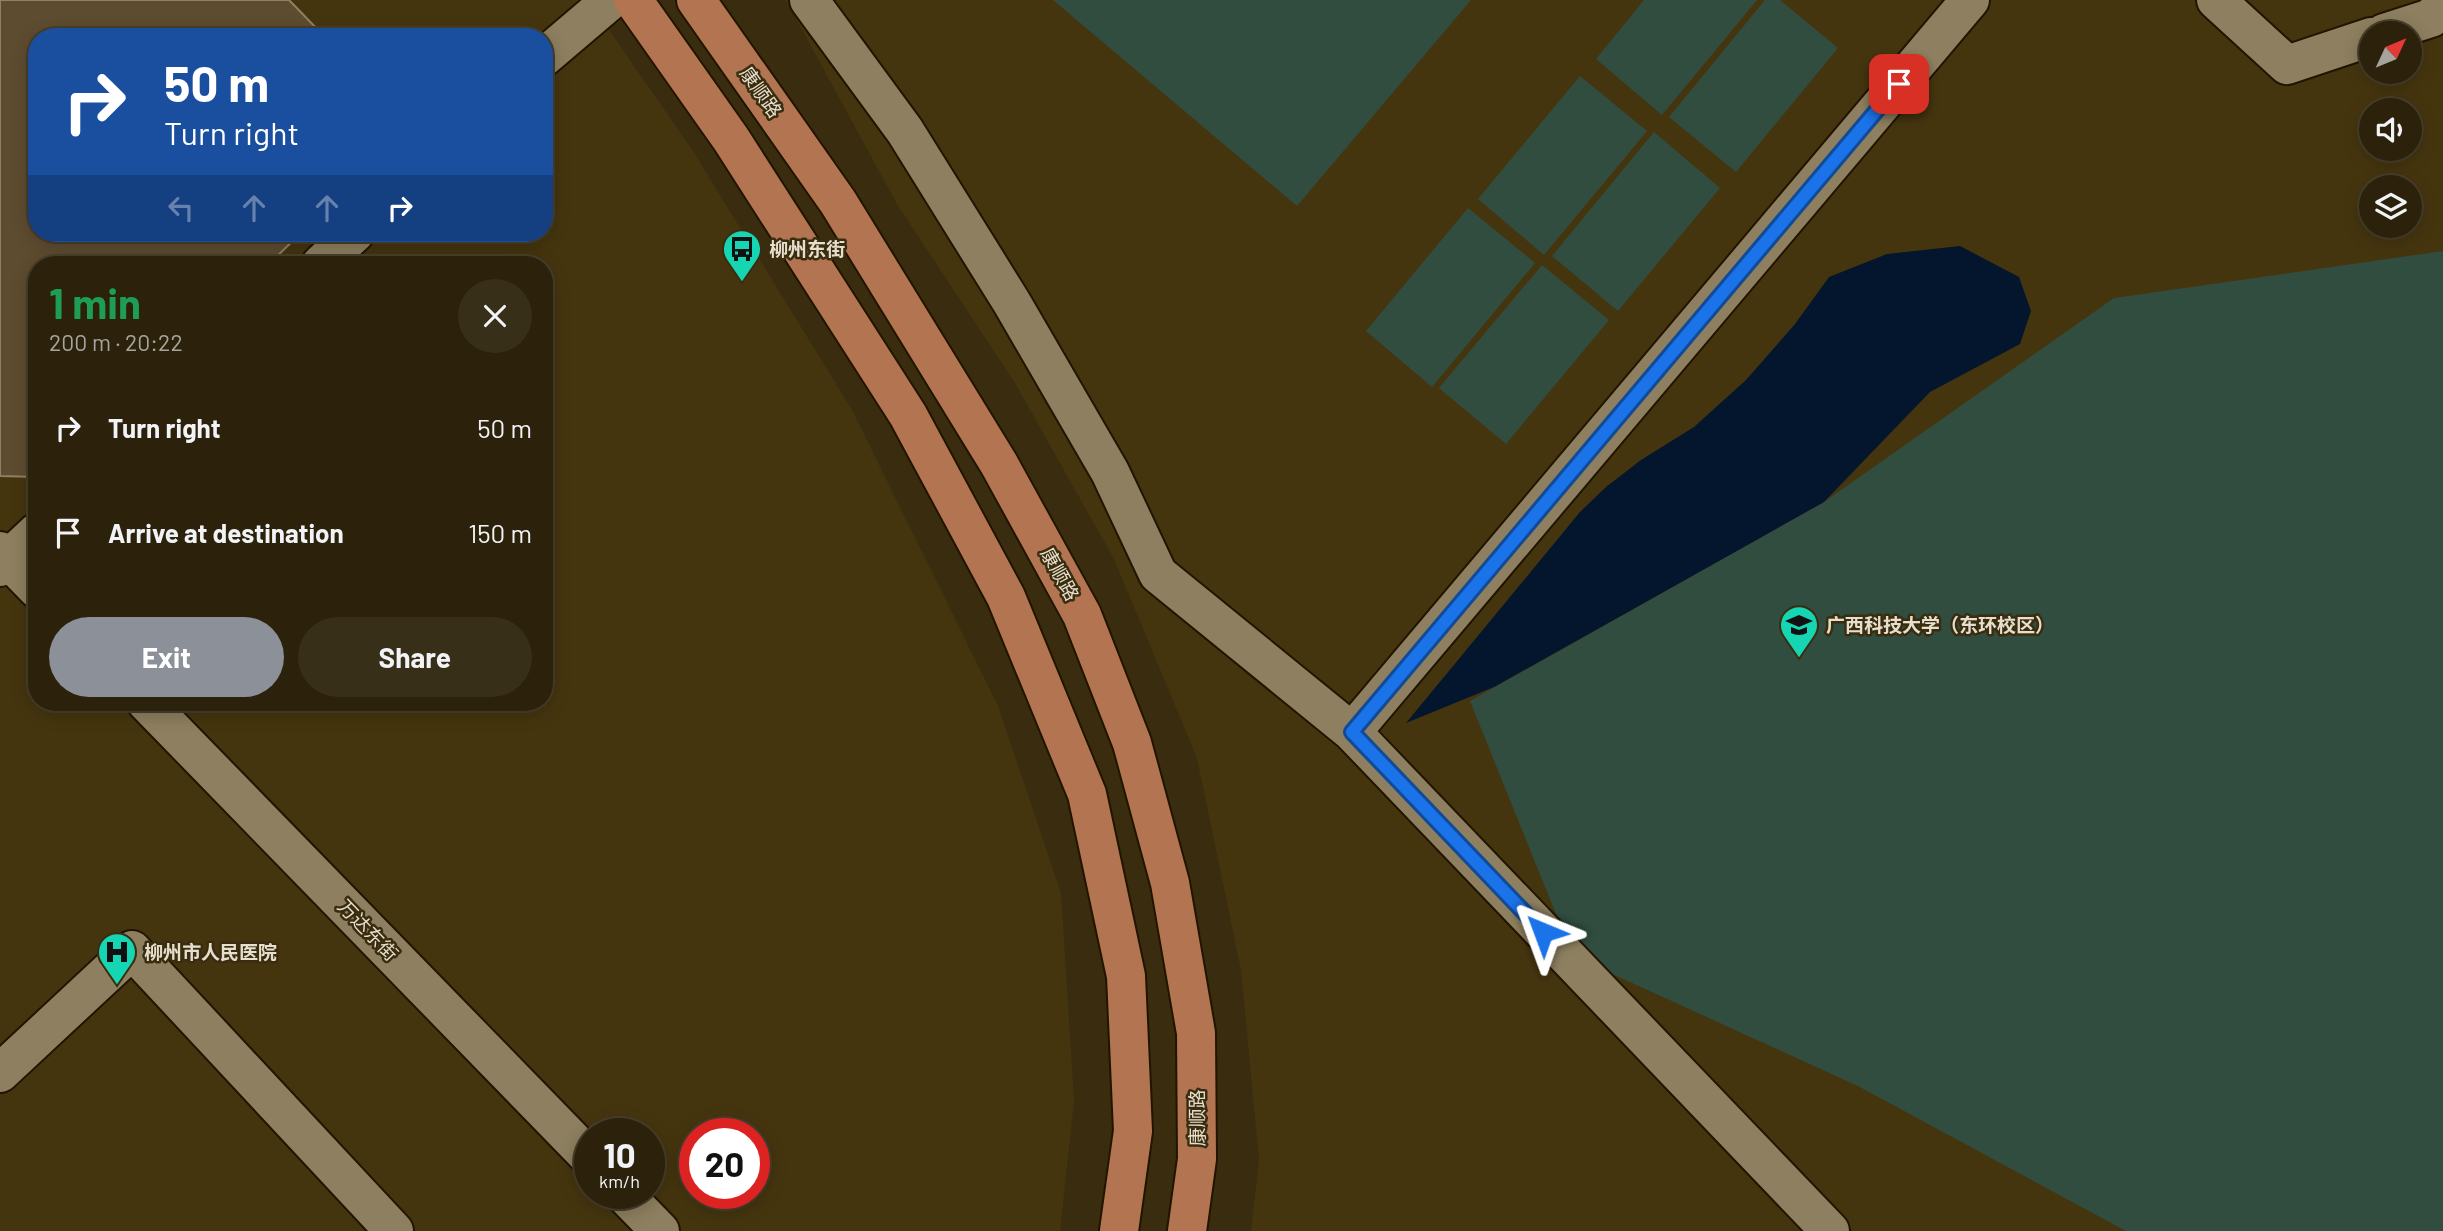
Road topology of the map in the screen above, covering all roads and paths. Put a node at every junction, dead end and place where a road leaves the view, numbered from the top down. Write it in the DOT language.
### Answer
graph roads {
  1 [pos="611,0"];
  2 [pos="634,0"];
  3 [pos="695,0"];
  4 [pos="809,0"];
  5 [pos="1970,0"];
  6 [pos="2216,0"];
  7 [pos="2443,5"];
  8 [pos="2422,21"];
  9 [pos="2359,41"];
  10 [pos="553,49"];
  11 [pos="345,242"];
  12 [pos="330,256"];
  13 [pos="28,539"];
  14 [pos="3,559"];
  15 [pos="28,581"];
  16 [pos="155,711"];
  17 [pos="1352,732"];
  18 [pos="0,1073"];
  19 [pos="574,1142"];
  20 [pos="639,1209"];
  21 [pos="394,1231"];
  22 [pos="660,1231"];
  23 [pos="1119,1231"];
  24 [pos="1187,1231"];
  25 [pos="1830,1231"];
  1 -- 10 [label="street"];
  2 -- 23 [label="main road"];
  3 -- 24 [label="main road, 康顺路"];
  4 -- 17 [label="street"];
  5 -- 17 [label="street"];
  6 -- 9 [label="street"];
  7 -- 8 [label="street"];
  11 -- 12 [label="street"];
  13 -- 14 [label="street"];
  14 -- 15 [label="street"];
  16 -- 19 [label="street, 万达东街"];
  17 -- 25 [label="street"];
  18 -- 21 [label="street"];
  20 -- 22 [label="street"];
}
